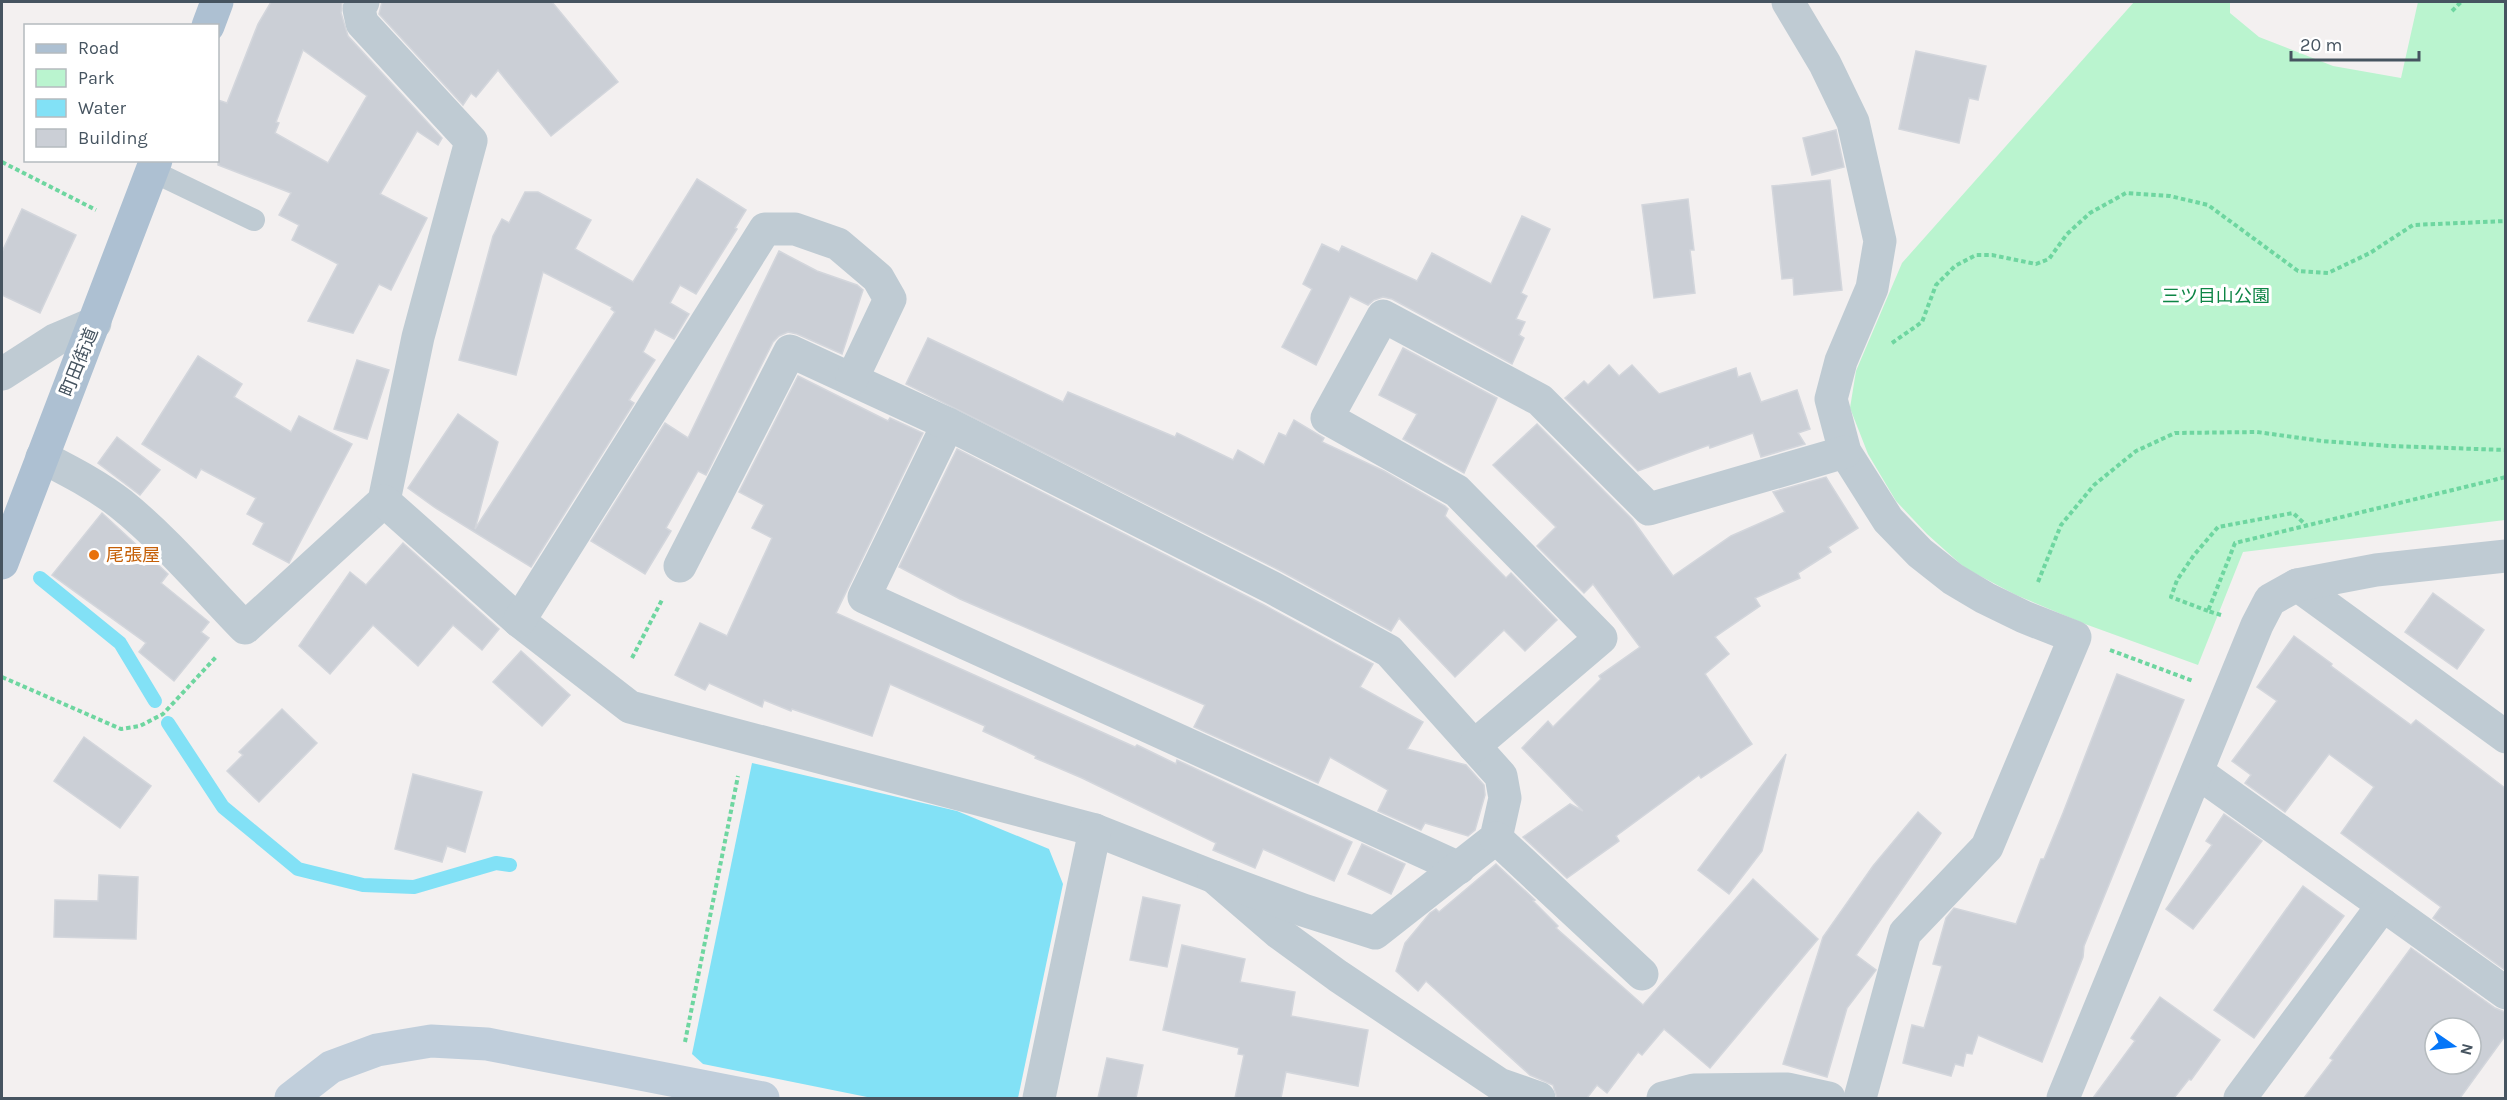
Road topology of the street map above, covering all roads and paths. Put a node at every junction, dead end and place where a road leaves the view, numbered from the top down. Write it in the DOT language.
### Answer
graph roads {
  1 [pos="217,2"];
  2 [pos="363,2"];
  3 [pos="1788,2"];
  4 [pos="2460,2"];
  5 [pos="2452,11"];
  6 [pos="209,24"];
  7 [pos="2,162"];
  8 [pos="154,166"];
  9 [pos="105,215"];
  10 [pos="254,220"];
  11 [pos="2505,221"];
  12 [pos="95,322"];
  13 [pos="1841,361"];
  14 [pos="2,375"];
  15 [pos="852,379"];
  16 [pos="948,424"];
  17 [pos="2505,450"];
  18 [pos="1845,452"];
  19 [pos="42,457"];
  20 [pos="2505,477"];
  21 [pos="384,501"];
  22 [pos="2306,525"];
  23 [pos="2505,556"];
  24 [pos="2,563"];
  25 [pos="680,566"];
  26 [pos="2297,585"];
  27 [pos="2208,611"];
  28 [pos="2024,617"];
  29 [pos="519,621"];
  30 [pos="2257,626"];
  31 [pos="245,628"];
  32 [pos="2075,637"];
  33 [pos="2,677"];
  34 [pos="2201,684"];
  35 [pos="614,695"];
  36 [pos="745,737"];
  37 [pos="2505,737"];
  38 [pos="1474,746"];
  39 [pos="2198,772"];
  40 [pos="1095,830"];
  41 [pos="1496,838"];
  42 [pos="1459,868"];
  43 [pos="1214,877"];
  44 [pos="2383,905"];
  45 [pos="1642,974"];
  46 [pos="2505,993"];
  47 [pos="677,1082"];
  48 [pos="291,1098"];
  49 [pos="763,1098"];
  50 [pos="1039,1098"];
  51 [pos="1539,1098"];
  52 [pos="1663,1098"];
  53 [pos="1829,1098"];
  54 [pos="1860,1098"];
  55 [pos="2063,1098"];
  56 [pos="2240,1098"];
  1 -- 6 [label="main road"];
  2 -- 21 [label="street"];
  3 -- 13 [label="street"];
  4 -- 5 [label="path"];
  7 -- 9 [label="path"];
  8 -- 10 [label="lane"];
  8 -- 12 [label="main road, 町田街道"];
  11 -- 13 [label="path"];
  12 -- 14 [label="street"];
  12 -- 19 [label="main road, 町田街道"];
  13 -- 18 [label="street"];
  15 -- 16 [label="street"];
  15 -- 25 [label="street"];
  15 -- 29 [label="street"];
  16 -- 38 [label="street"];
  16 -- 42 [label="street"];
  17 -- 28 [label="path"];
  18 -- 28 [label="street"];
  18 -- 38 [label="street"];
  19 -- 24 [label="main road, 町田街道"];
  19 -- 31 [label="street"];
  20 -- 22 [label="path"];
  21 -- 29 [label="street"];
  21 -- 31 [label="street"];
  22 -- 27 [label="path"];
  22 -- 27 [label="path"];
  23 -- 26 [label="street"];
  25 -- 35 [label="path"];
  26 -- 30 [label="street"];
  26 -- 37 [label="street"];
  27 -- 30 [label="path"];
  28 -- 32 [label="street"];
  29 -- 35 [label="street"];
  30 -- 39 [label="street"];
  31 -- 33 [label="path"];
  32 -- 34 [label="path"];
  32 -- 54 [label="street"];
  35 -- 36 [label="street"];
  36 -- 40 [label="street"];
  36 -- 47 [label="path"];
  38 -- 41 [label="street"];
  39 -- 44 [label="street"];
  39 -- 55 [label="street"];
  40 -- 43 [label="street"];
  40 -- 50 [label="street"];
  41 -- 42 [label="street"];
  41 -- 45 [label="street"];
  42 -- 43 [label="street"];
  43 -- 51 [label="street"];
  44 -- 46 [label="street"];
  44 -- 56 [label="street"];
  47 -- 48 [label="street"];
  47 -- 49 [label="street"];
  52 -- 53 [label="street"];
}
